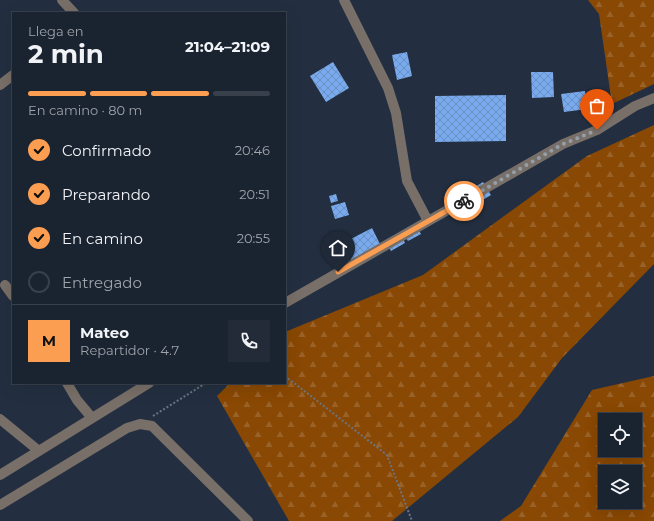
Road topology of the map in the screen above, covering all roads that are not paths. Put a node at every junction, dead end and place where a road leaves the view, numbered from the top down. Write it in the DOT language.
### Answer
graph roads {
  1 [pos="62,0"];
  2 [pos="344,0"];
  3 [pos="73,12"];
  4 [pos="12,76"];
  5 [pos="0,85"];
  6 [pos="654,98"];
  7 [pos="428,221"];
  8 [pos="6,285"];
  9 [pos="12,294"];
  10 [pos="286,301"];
  11 [pos="68,384"];
  12 [pos="147,384"];
  13 [pos="92,418"];
  14 [pos="0,419"];
  15 [pos="39,451"];
  16 [pos="0,474"];
  17 [pos="0,505"];
  18 [pos="248,521"];
  1 -- 3 [label="street"];
  2 -- 7 [label="street"];
  4 -- 5 [label="street"];
  6 -- 7 [label="street"];
  7 -- 10 [label="street"];
  8 -- 9 [label="street"];
  11 -- 13 [label="street"];
  12 -- 13 [label="street"];
  13 -- 15 [label="street"];
  14 -- 15 [label="street"];
  15 -- 16 [label="street"];
  17 -- 18 [label="street"];
}
